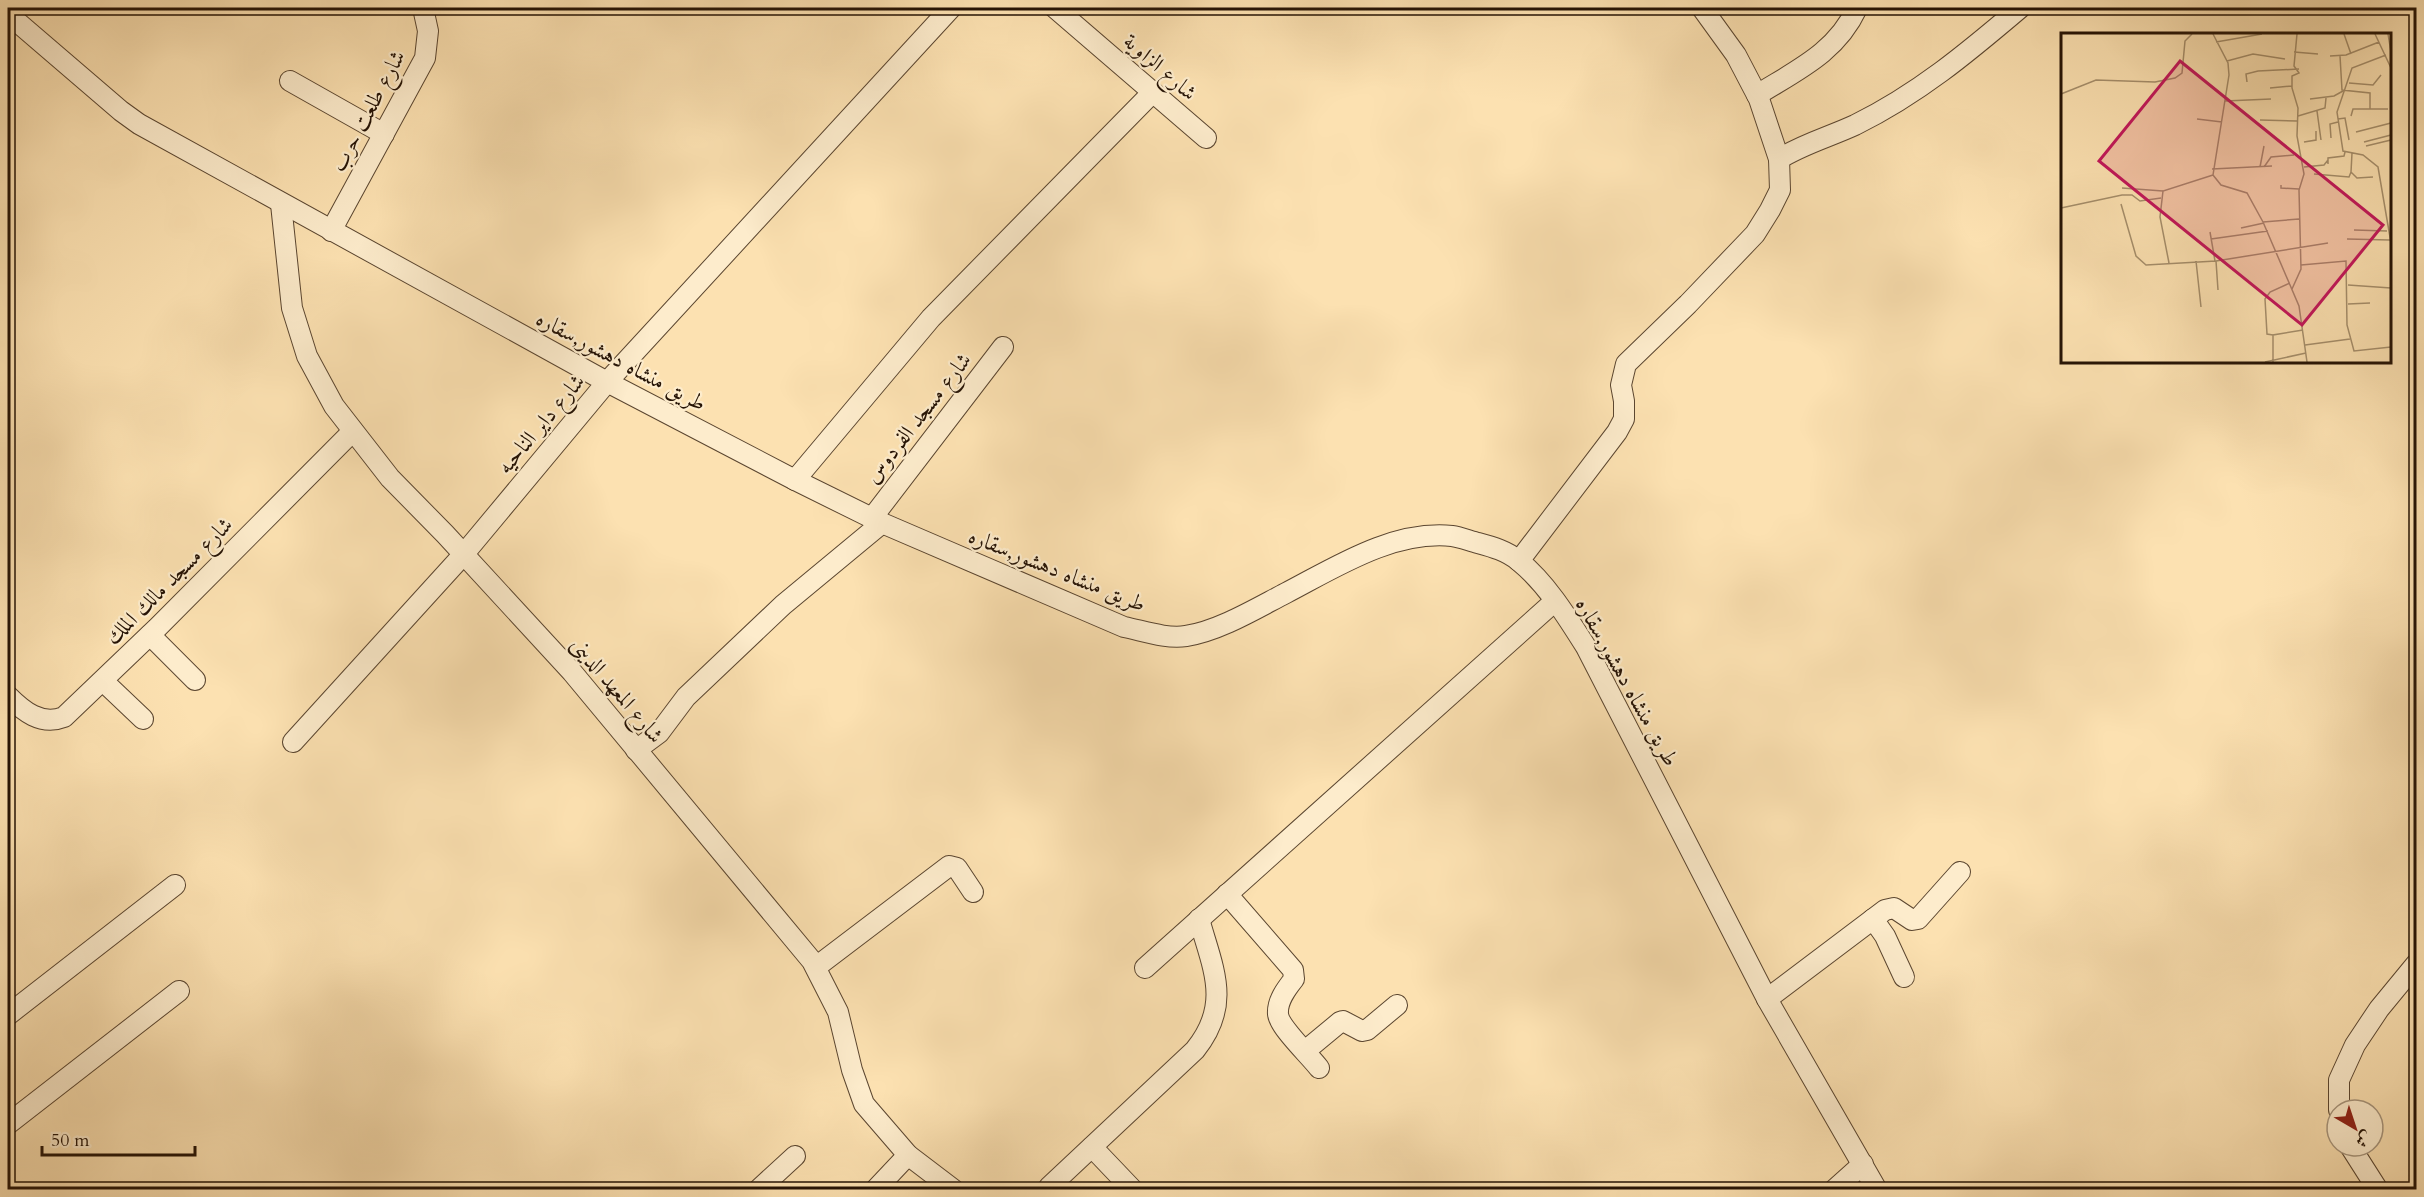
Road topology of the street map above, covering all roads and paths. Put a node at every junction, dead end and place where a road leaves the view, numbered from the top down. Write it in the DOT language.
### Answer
graph roads {
  1 [pos="423,8"];
  2 [pos="951,8"];
  3 [pos="1055,8"];
  4 [pos="1857,8"];
  5 [pos="2020,8"];
  6 [pos="1705,9"];
  7 [pos="8,14"];
  8 [pos="290,81"];
  9 [pos="1153,92"];
  10 [pos="1757,95"];
  11 [pos="384,134"];
  12 [pos="1206,138"];
  13 [pos="1779,159"];
  14 [pos="281,204"];
  15 [pos="331,231"];
  16 [pos="1003,347"];
  17 [pos="607,382"];
  18 [pos="353,431"];
  19 [pos="795,480"];
  20 [pos="877,520"];
  21 [pos="463,555"];
  22 [pos="1519,561"];
  23 [pos="1555,601"];
  24 [pos="150,635"];
  25 [pos="195,680"];
  26 [pos="103,681"];
  27 [pos="8,696"];
  28 [pos="143,719"];
  29 [pos="293,742"];
  30 [pos="636,750"];
  31 [pos="1959,872"];
  32 [pos="175,885"];
  33 [pos="973,892"];
  34 [pos="1227,894"];
  35 [pos="1198,919"];
  36 [pos="1873,919"];
  37 [pos="2416,964"];
  38 [pos="816,967"];
  39 [pos="1145,968"];
  40 [pos="1904,977"];
  41 [pos="179,991"];
  42 [pos="1767,999"];
  43 [pos="1397,1005"];
  44 [pos="8,1015"];
  45 [pos="1305,1051"];
  46 [pos="1319,1068"];
  47 [pos="2339,1098"];
  48 [pos="8,1124"];
  49 [pos="1092,1147"];
  50 [pos="908,1155"];
  51 [pos="795,1156"];
  52 [pos="2358,1158"];
  53 [pos="1863,1164"];
  54 [pos="1049,1187"];
  55 [pos="758,1190"];
  56 [pos="875,1190"];
  57 [pos="954,1190"];
  58 [pos="1133,1190"];
  59 [pos="1834,1190"];
  60 [pos="1877,1190"];
  61 [pos="2378,1190"];
  1 -- 11 [label="street, شارع طلعت حرب"];
  2 -- 17 [label="street, شارع داير الناحيه"];
  3 -- 9 [label="street, شارع الزاوية"];
  4 -- 10 [label="street"];
  5 -- 13 [label="street"];
  6 -- 10 [label="street"];
  7 -- 14 [label="street, طريق منشاه دهشور,سقاره"];
  8 -- 11 [label="street"];
  9 -- 12 [label="street, شارع الزاوية"];
  9 -- 19 [label="street"];
  10 -- 13 [label="street"];
  11 -- 15 [label="street, شارع طلعت حرب"];
  13 -- 22 [label="street"];
  14 -- 15 [label="street, طريق منشاه دهشور,سقاره"];
  14 -- 18 [label="street, شارع المعهد الدينى"];
  15 -- 17 [label="street, طريق منشاه دهشور,سقاره"];
  16 -- 20 [label="street, شارع مسجد الفردوس"];
  17 -- 19 [label="street, طريق منشاه دهشور,سقاره"];
  17 -- 21 [label="street, شارع داير الناحيه"];
  18 -- 21 [label="street, شارع المعهد الدينى"];
  18 -- 24 [label="street, شارع مسجد مالك الملك"];
  19 -- 20 [label="street, طريق منشاه دهشور,سقاره"];
  20 -- 22 [label="street, طريق منشاه دهشور,سقاره"];
  20 -- 30 [label="street, شارع مسجد الفردوس"];
  21 -- 29 [label="street, شارع داير الناحيه"];
  21 -- 30 [label="street, شارع المعهد الدينى"];
  22 -- 23 [label="street, طريق منشاه دهشور,سقاره"];
  23 -- 34 [label="street"];
  23 -- 42 [label="street, طريق منشاه دهشور,سقاره"];
  24 -- 25 [label="street"];
  24 -- 26 [label="street, شارع مسجد مالك الملك"];
  26 -- 27 [label="street, شارع مسجد مالك الملك"];
  26 -- 28 [label="street"];
  30 -- 38 [label="street, شارع المعهد الدينى"];
  31 -- 36 [label="street"];
  32 -- 44 [label="street"];
  33 -- 38 [label="street"];
  34 -- 35 [label="street"];
  34 -- 45 [label="street"];
  35 -- 39 [label="street"];
  35 -- 49 [label="street"];
  36 -- 40 [label="street"];
  36 -- 42 [label="street"];
  37 -- 47 [label="street"];
  38 -- 50 [label="street, شارع المعهد الدينى"];
  41 -- 48 [label="street"];
  42 -- 53 [label="street, طريق منشاه دهشور,سقاره"];
  43 -- 45 [label="street"];
  45 -- 46 [label="street"];
  49 -- 54 [label="street"];
  49 -- 58 [label="street"];
  50 -- 56 [label="street"];
  50 -- 57 [label="street, شارع المعهد الدينى"];
  51 -- 55 [label="street"];
  52 -- 61 [label="street"];
  53 -- 59 [label="street"];
  53 -- 60 [label="street, طريق منشاه دهشور,سقاره"];
}
